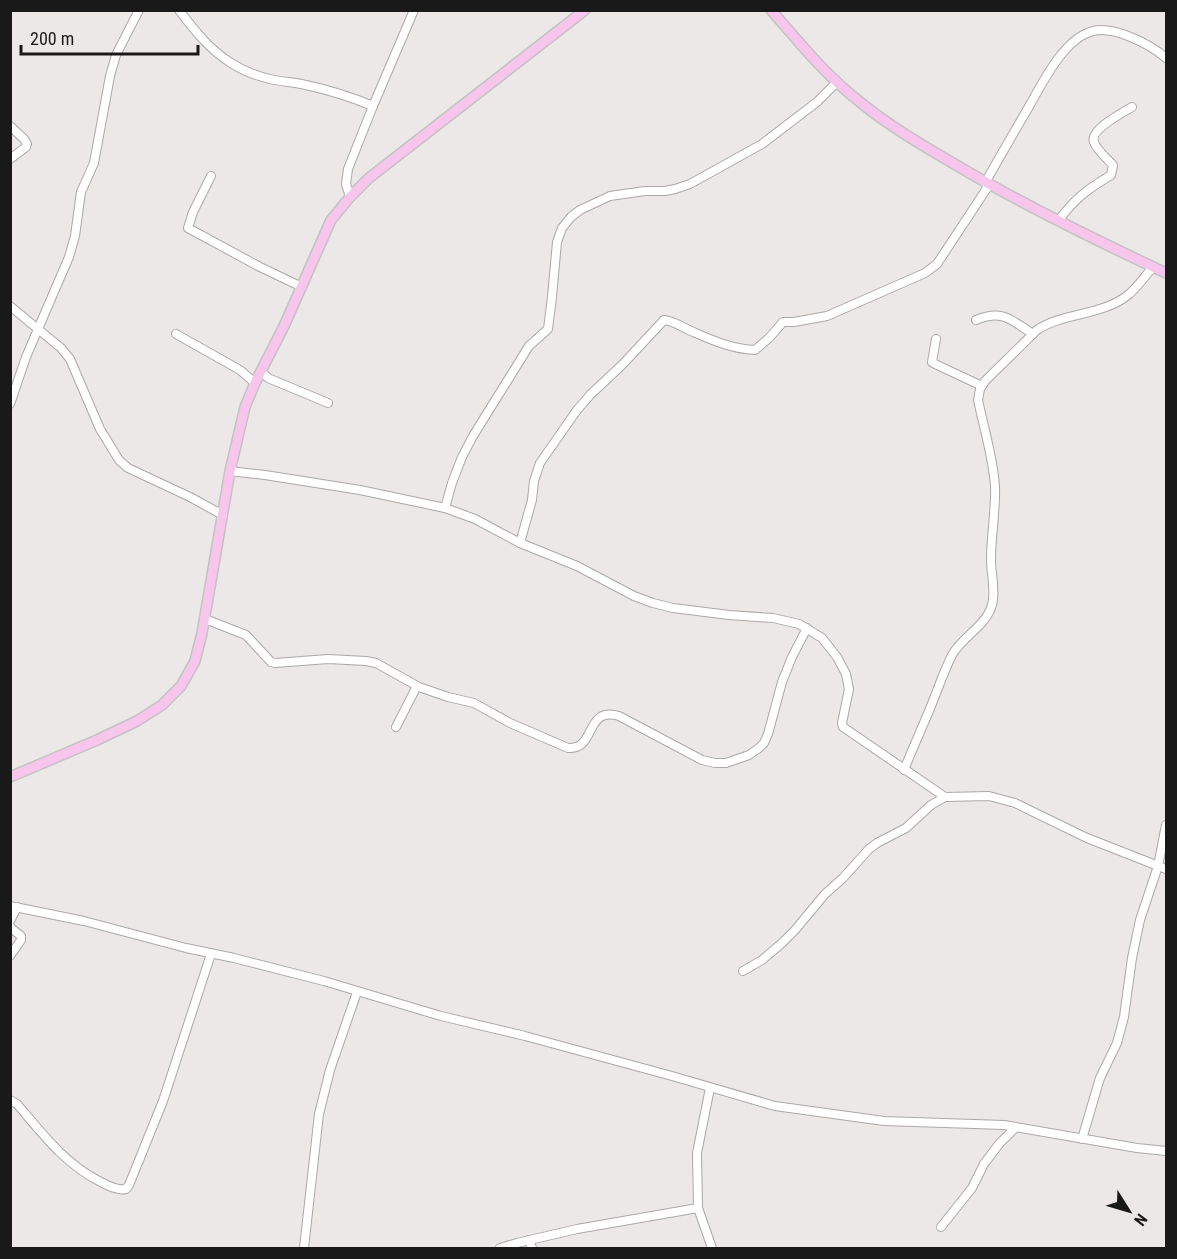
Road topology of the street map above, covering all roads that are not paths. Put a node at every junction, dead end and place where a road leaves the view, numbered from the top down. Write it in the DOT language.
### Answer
graph roads {
  1 [pos="139,10"];
  2 [pos="179,10"];
  3 [pos="414,10"];
  4 [pos="585,10"];
  5 [pos="771,10"];
  6 [pos="1167,58"];
  7 [pos="837,82"];
  8 [pos="373,106"];
  9 [pos="1132,107"];
  10 [pos="10,126"];
  11 [pos="10,159"];
  12 [pos="211,176"];
  13 [pos="987,184"];
  14 [pos="350,197"];
  15 [pos="1059,220"];
  16 [pos="1153,267"];
  17 [pos="1167,273"];
  18 [pos="302,287"];
  19 [pos="10,306"];
  20 [pos="976,320"];
  21 [pos="38,327"];
  22 [pos="176,334"];
  23 [pos="1033,334"];
  24 [pos="936,339"];
  25 [pos="261,371"];
  26 [pos="255,383"];
  27 [pos="982,386"];
  28 [pos="328,403"];
  29 [pos="10,404"];
  30 [pos="230,471"];
  31 [pos="445,508"];
  32 [pos="223,515"];
  33 [pos="520,543"];
  34 [pos="205,619"];
  35 [pos="807,628"];
  36 [pos="417,686"];
  37 [pos="396,727"];
  38 [pos="904,770"];
  39 [pos="10,777"];
  40 [pos="945,796"];
  41 [pos="1167,825"];
  42 [pos="1158,866"];
  43 [pos="1167,869"];
  44 [pos="14,907"];
  45 [pos="10,921"];
  46 [pos="10,926"];
  47 [pos="211,954"];
  48 [pos="10,956"];
  49 [pos="743,971"];
  50 [pos="357,992"];
  51 [pos="710,1088"];
  52 [pos="10,1100"];
  53 [pos="1016,1127"];
  54 [pos="1082,1139"];
  55 [pos="1167,1151"];
  56 [pos="698,1208"];
  57 [pos="941,1227"];
  58 [pos="529,1240"];
  59 [pos="304,1248"];
  60 [pos="500,1248"];
  61 [pos="532,1248"];
  62 [pos="712,1248"];
  1 -- 21 [label="street"];
  2 -- 8 [label="street"];
  3 -- 8 [label="street"];
  4 -- 14 [label="main road"];
  5 -- 7 [label="main road"];
  6 -- 13 [label="street"];
  7 -- 13 [label="main road"];
  7 -- 31 [label="street"];
  8 -- 14 [label="street"];
  9 -- 15 [label="street"];
  10 -- 11 [label="street"];
  12 -- 18 [label="street"];
  13 -- 15 [label="main road"];
  13 -- 33 [label="street"];
  14 -- 18 [label="main road"];
  15 -- 16 [label="main road"];
  16 -- 17 [label="main road"];
  16 -- 23 [label="street"];
  18 -- 25 [label="main road"];
  19 -- 21 [label="street"];
  20 -- 23 [label="street"];
  21 -- 29 [label="street"];
  21 -- 32 [label="street"];
  22 -- 26 [label="street"];
  23 -- 27 [label="street"];
  24 -- 27 [label="street"];
  25 -- 26 [label="main road"];
  25 -- 28 [label="street"];
  26 -- 30 [label="main road"];
  27 -- 38 [label="street"];
  30 -- 31 [label="street"];
  30 -- 32 [label="main road"];
  31 -- 33 [label="street"];
  32 -- 34 [label="main road"];
  33 -- 35 [label="street"];
  34 -- 36 [label="street"];
  34 -- 39 [label="main road"];
  35 -- 36 [label="street"];
  35 -- 38 [label="street"];
  36 -- 37 [label="street"];
  38 -- 40 [label="street"];
  40 -- 42 [label="street"];
  40 -- 49 [label="street"];
  41 -- 42 [label="street"];
  42 -- 43 [label="street"];
  42 -- 54 [label="street"];
  44 -- 45 [label="street"];
  44 -- 47 [label="street"];
  46 -- 48 [label="street"];
  47 -- 50 [label="street"];
  47 -- 52 [label="street"];
  50 -- 51 [label="street"];
  50 -- 59 [label="street"];
  51 -- 53 [label="street"];
  51 -- 56 [label="street"];
  53 -- 54 [label="street"];
  53 -- 57 [label="street"];
  54 -- 55 [label="street"];
  56 -- 58 [label="street"];
  56 -- 62 [label="street"];
  58 -- 60 [label="street"];
  58 -- 61 [label="street"];
}
